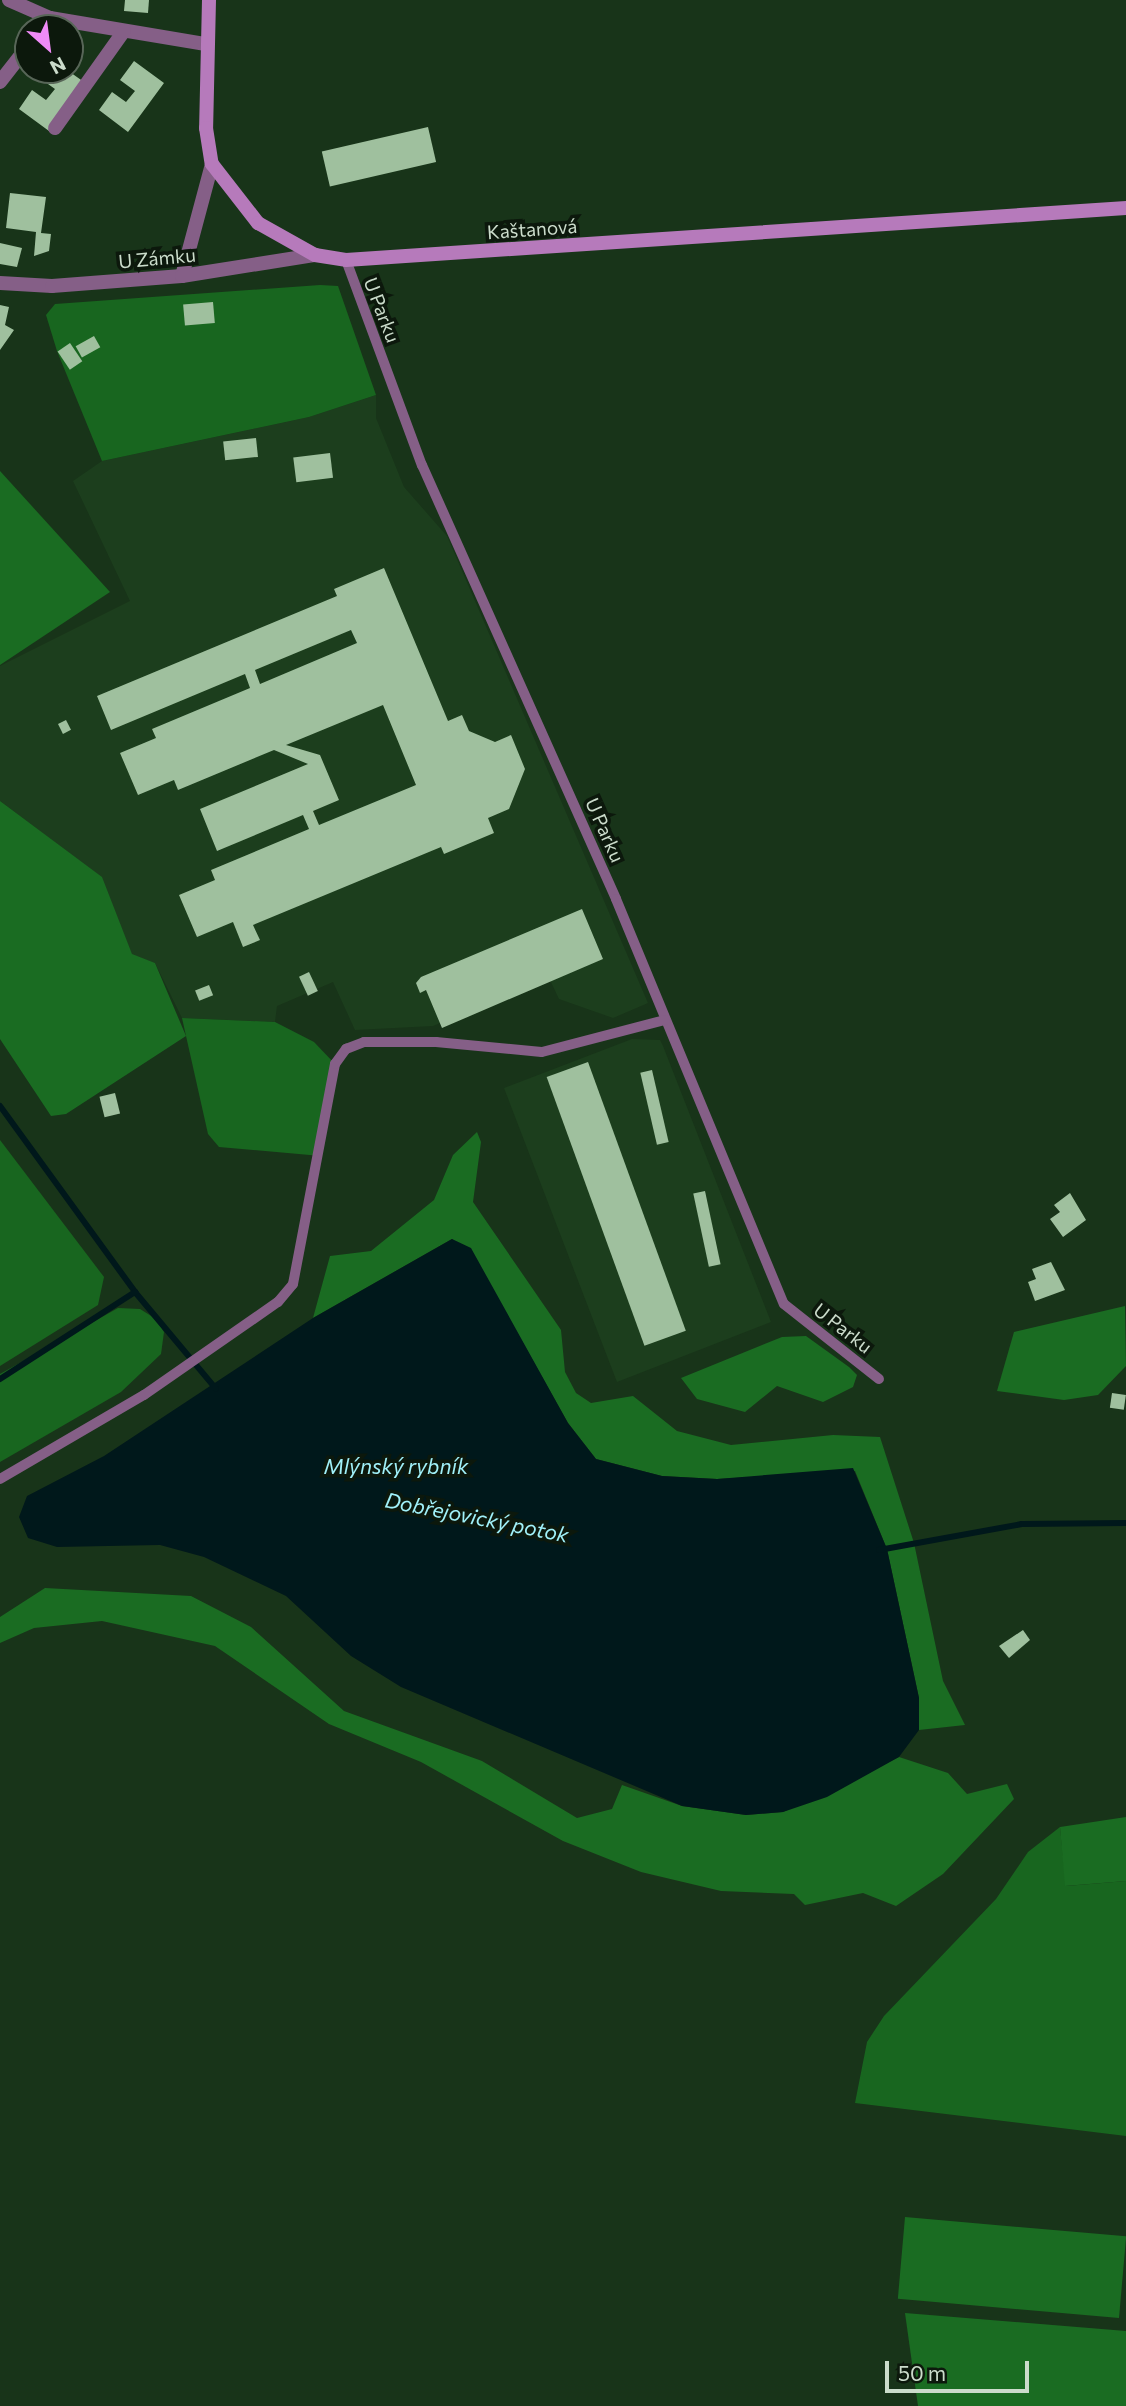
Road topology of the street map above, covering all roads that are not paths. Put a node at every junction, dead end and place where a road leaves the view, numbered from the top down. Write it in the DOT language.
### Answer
graph roads {
  1 [pos="9,0"];
  2 [pos="209,0"];
  3 [pos="32,14"];
  4 [pos="84,27"];
  5 [pos="124,31"];
  6 [pos="206,44"];
  7 [pos="14,64"];
  8 [pos="0,82"];
  9 [pos="55,128"];
  10 [pos="212,164"];
  11 [pos="1126,208"];
  12 [pos="315,255"];
  13 [pos="346,260"];
  14 [pos="182,276"];
  15 [pos="0,283"];
  16 [pos="665,1020"];
  17 [pos="879,1379"];
  18 [pos="0,1479"];
  1 -- 3 [label="street"];
  2 -- 6 [label="street"];
  4 -- 5 [label="street"];
  5 -- 6 [label="street"];
  5 -- 9 [label="street"];
  6 -- 10 [label="street"];
  7 -- 8 [label="street"];
  10 -- 12 [label="street, Kaštanová"];
  10 -- 14 [label="street"];
  11 -- 13 [label="street, Kaštanová"];
  12 -- 13 [label="street, Kaštanová"];
  12 -- 14 [label="street, U Zámku"];
  13 -- 16 [label="lane, U Parku"];
  14 -- 15 [label="street, U Zámku"];
  16 -- 17 [label="lane, U Parku"];
  16 -- 18 [label="lane"];
}
